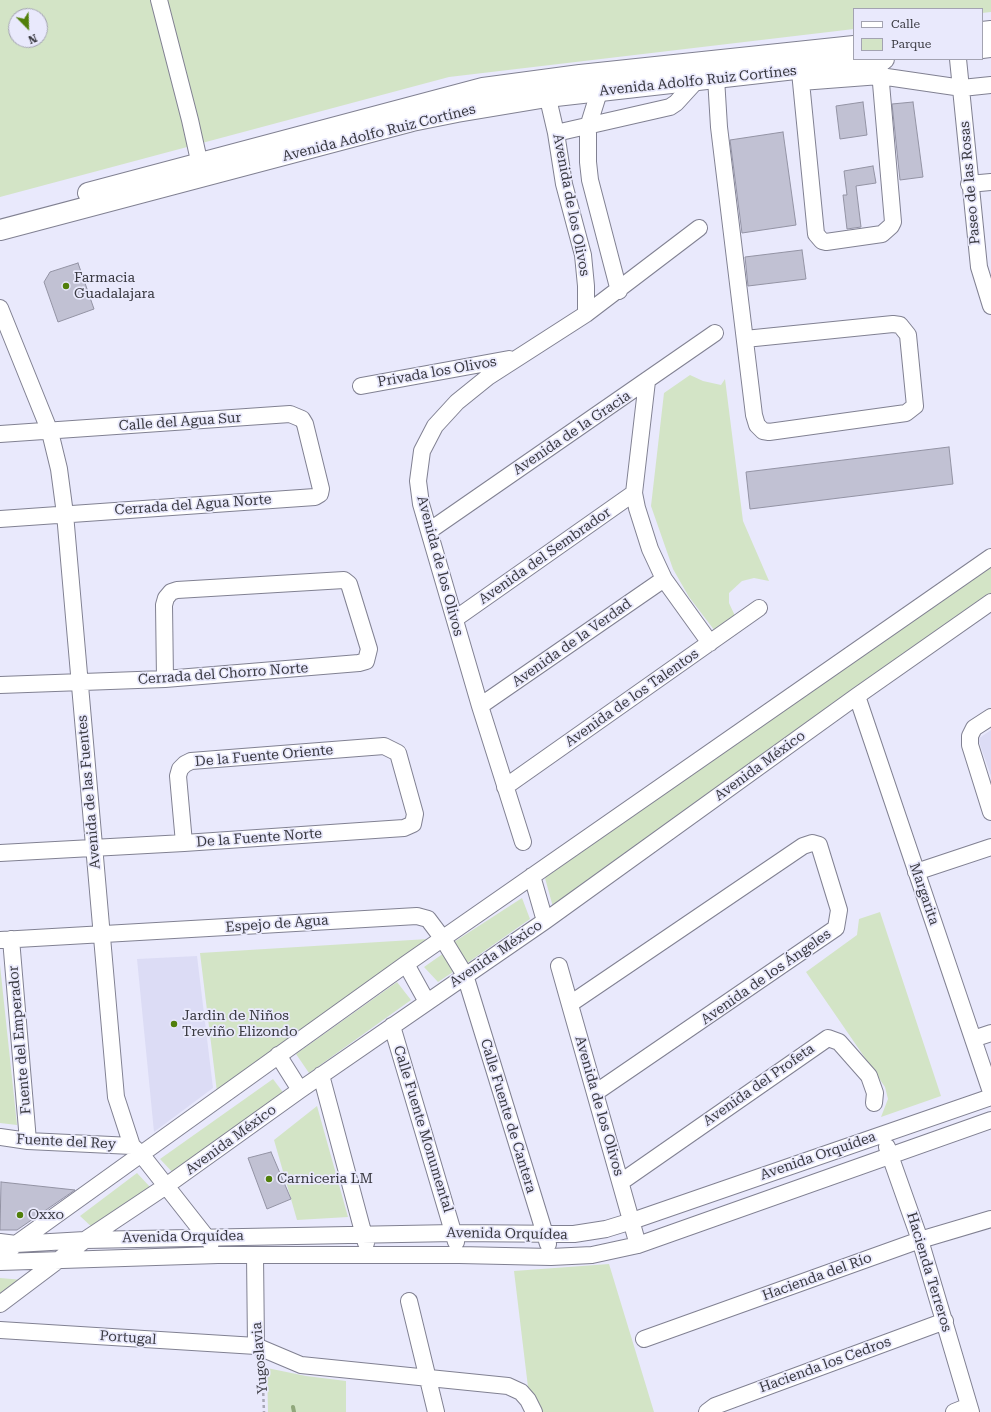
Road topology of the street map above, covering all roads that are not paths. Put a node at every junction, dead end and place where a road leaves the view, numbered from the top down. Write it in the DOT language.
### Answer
graph roads {
  1 [pos="159,0"];
  2 [pos="853,46"];
  3 [pos="958,60"];
  4 [pos="881,65"];
  5 [pos="800,75"];
  6 [pos="707,79"];
  7 [pos="591,83"];
  8 [pos="991,85"];
  9 [pos="962,88"];
  10 [pos="548,97"];
  11 [pos="588,127"];
  12 [pos="556,133"];
  13 [pos="201,170"];
  14 [pos="991,182"];
  15 [pos="970,184"];
  16 [pos="0,216"];
  17 [pos="699,228"];
  18 [pos="0,230"];
  19 [pos="985,266"];
  20 [pos="619,291"];
  21 [pos="991,306"];
  22 [pos="0,308"];
  23 [pos="586,314"];
  24 [pos="715,333"];
  25 [pos="745,339"];
  26 [pos="514,358"];
  27 [pos="647,381"];
  28 [pos="361,386"];
  29 [pos="50,432"];
  30 [pos="0,434"];
  31 [pos="634,493"];
  32 [pos="320,494"];
  33 [pos="65,514"];
  34 [pos="0,519"];
  35 [pos="429,531"];
  36 [pos="991,557"];
  37 [pos="664,579"];
  38 [pos="991,602"];
  39 [pos="759,608"];
  40 [pos="455,619"];
  41 [pos="710,643"];
  42 [pos="165,679"];
  43 [pos="79,683"];
  44 [pos="0,685"];
  45 [pos="857,696"];
  46 [pos="480,706"];
  47 [pos="991,717"];
  48 [pos="377,746"];
  49 [pos="505,787"];
  50 [pos="991,812"];
  51 [pos="522,842"];
  52 [pos="184,843"];
  53 [pos="991,847"];
  54 [pos="94,848"];
  55 [pos="0,849"];
  56 [pos="916,872"];
  57 [pos="532,876"];
  58 [pos="545,921"];
  59 [pos="101,935"];
  60 [pos="6,939"];
  61 [pos="443,939"];
  62 [pos="406,964"];
  63 [pos="559,966"];
  64 [pos="464,975"];
  65 [pos="427,1002"];
  66 [pos="570,1004"];
  67 [pos="392,1026"];
  68 [pos="991,1033"];
  69 [pos="974,1039"];
  70 [pos="278,1055"];
  71 [pos="321,1075"];
  72 [pos="300,1090"];
  73 [pos="991,1092"];
  74 [pos="595,1093"];
  75 [pos="991,1096"];
  76 [pos="874,1103"];
  77 [pos="991,1120"];
  78 [pos="882,1133"];
  79 [pos="0,1137"];
  80 [pos="28,1141"];
  81 [pos="136,1150"];
  82 [pos="891,1155"];
  83 [pos="621,1182"];
  84 [pos="166,1186"];
  85 [pos="991,1219"];
  86 [pos="632,1221"];
  87 [pos="454,1233"];
  88 [pos="364,1234"];
  89 [pos="546,1235"];
  90 [pos="207,1236"];
  91 [pos="85,1240"];
  92 [pos="920,1240"];
  93 [pos="0,1242"];
  94 [pos="16,1244"];
  95 [pos="638,1245"];
  96 [pos="218,1255"];
  97 [pos="255,1255"];
  98 [pos="460,1255"];
  99 [pos="369,1256"];
  100 [pos="551,1257"];
  101 [pos="0,1258"];
  102 [pos="58,1260"];
  103 [pos="0,1262"];
  104 [pos="409,1301"];
  105 [pos="0,1304"];
  106 [pos="945,1321"];
  107 [pos="0,1330"];
  108 [pos="644,1339"];
  109 [pos="256,1346"];
  110 [pos="428,1377"];
  111 [pos="970,1409"];
  112 [pos="436,1412"];
  113 [pos="534,1412"];
  114 [pos="707,1412"];
  115 [pos="954,1412"];
  1 -- 13 [label="street"];
  2 -- 7 [label="main road"];
  3 -- 9 [label="street, Paseo de las Rosas"];
  4 -- 5 [label="main road, Avenida Adolfo Ruiz Cortínes"];
  4 -- 5 [label="street"];
  4 -- 9 [label="street"];
  5 -- 6 [label="main road, Avenida Adolfo Ruiz Cortínes"];
  6 -- 7 [label="main road, Avenida Adolfo Ruiz Cortínes"];
  6 -- 11 [label="street"];
  6 -- 25 [label="street"];
  7 -- 10 [label="main road, Avenida Adolfo Ruiz Cortínes"];
  7 -- 11 [label="street, Avenida de los Olivos"];
  7 -- 13 [label="main road"];
  8 -- 9 [label="street"];
  9 -- 15 [label="street, Paseo de las Rosas"];
  10 -- 12 [label="street, Avenida de los Olivos"];
  10 -- 13 [label="main road, Avenida Adolfo Ruiz Cortínes"];
  11 -- 12 [label="street"];
  11 -- 20 [label="street, Avenida de los Olivos"];
  12 -- 23 [label="street, Avenida de los Olivos"];
  13 -- 16 [label="main road"];
  13 -- 18 [label="main road, Avenida Adolfo Ruiz Cortínes"];
  14 -- 15 [label="street"];
  15 -- 19 [label="street, Paseo de las Rosas"];
  17 -- 20 [label="street"];
  19 -- 21 [label="street, Paseo de las Rosas"];
  20 -- 23 [label="street, Avenida de los Olivos"];
  22 -- 29 [label="street, Avenida de las Fuentes"];
  23 -- 26 [label="street, Avenida de los Olivos"];
  24 -- 27 [label="street, Avenida de la Gracia"];
  25 -- 25 [label="street"];
  26 -- 28 [label="street, Privada los Olivos"];
  26 -- 35 [label="street, Avenida de los Olivos"];
  27 -- 31 [label="street"];
  27 -- 35 [label="street, Avenida de la Gracia"];
  29 -- 30 [label="street, Calle del Agua Sur"];
  29 -- 32 [label="street, Calle del Agua Sur"];
  29 -- 33 [label="street, Avenida de las Fuentes"];
  31 -- 37 [label="street"];
  31 -- 40 [label="street, Avenida del Sembrador"];
  32 -- 33 [label="street, Cerrada del Agua Norte"];
  33 -- 34 [label="street, Cerrada del Agua Norte"];
  33 -- 43 [label="street, Avenida de las Fuentes"];
  35 -- 40 [label="street, Avenida de los Olivos"];
  36 -- 57 [label="street"];
  37 -- 41 [label="street"];
  37 -- 46 [label="street, Avenida de la Verdad"];
  38 -- 45 [label="street, Avenida México"];
  39 -- 41 [label="street, Avenida de los Talentos"];
  40 -- 46 [label="street, Avenida de los Olivos"];
  41 -- 49 [label="street, Avenida de los Talentos"];
  42 -- 42 [label="street, Cerrada del Chorro Norte"];
  42 -- 43 [label="street, Cerrada del Chorro Norte"];
  43 -- 44 [label="street, Cerrada del Chorro Norte"];
  43 -- 54 [label="street, Avenida de las Fuentes"];
  45 -- 56 [label="street, Margarita"];
  45 -- 58 [label="street, Avenida México"];
  46 -- 49 [label="street, Avenida de los Olivos"];
  47 -- 50 [label="street"];
  48 -- 52 [label="street, De la Fuente Oriente"];
  48 -- 52 [label="street, De la Fuente Norte"];
  49 -- 51 [label="street, Avenida de los Olivos"];
  52 -- 54 [label="street, De la Fuente Norte"];
  53 -- 56 [label="street"];
  54 -- 55 [label="street, De la Fuente Norte"];
  54 -- 59 [label="street, Avenida de las Fuentes"];
  56 -- 69 [label="street, Margarita"];
  57 -- 58 [label="street"];
  57 -- 61 [label="street"];
  58 -- 64 [label="street, Avenida México"];
  59 -- 60 [label="street, Espejo de Agua"];
  59 -- 61 [label="street, Espejo de Agua"];
  59 -- 81 [label="street, Avenida de las Fuentes"];
  60 -- 80 [label="street, Fuente del Emperador"];
  61 -- 62 [label="street"];
  61 -- 64 [label="street, Espejo de Agua"];
  62 -- 65 [label="street"];
  62 -- 70 [label="street"];
  63 -- 66 [label="street, Avenida de los Olivos"];
  64 -- 65 [label="street, Avenida México"];
  64 -- 89 [label="street, Calle Fuente de Cantera"];
  65 -- 67 [label="street, Avenida México"];
  66 -- 74 [label="street, Avenida de los Olivos"];
  66 -- 74 [label="street, Avenida de los Ángeles"];
  67 -- 71 [label="street, Avenida México"];
  67 -- 87 [label="street, Calle Fuente Monumental"];
  68 -- 69 [label="street"];
  69 -- 73 [label="street, Margarita"];
  70 -- 72 [label="street"];
  70 -- 81 [label="street"];
  71 -- 72 [label="street, Avenida México"];
  71 -- 88 [label="street"];
  72 -- 84 [label="street, Avenida México"];
  74 -- 83 [label="street, Avenida de los Olivos"];
  75 -- 78 [label="street, Avenida Orquídea"];
  76 -- 83 [label="street, Avenida del Profeta"];
  77 -- 82 [label="street, Avenida Orquídea"];
  78 -- 82 [label="street, Hacienda Terreros"];
  78 -- 86 [label="street, Avenida Orquídea"];
  79 -- 80 [label="street, Fuente del Rey"];
  80 -- 81 [label="street, Fuente del Rey"];
  81 -- 84 [label="street, Avenida de las Fuentes"];
  81 -- 94 [label="street"];
  82 -- 92 [label="street, Hacienda Terreros"];
  82 -- 95 [label="street, Avenida Orquídea"];
  83 -- 86 [label="street, Avenida de los Olivos"];
  84 -- 90 [label="street, Avenida de las Fuentes"];
  84 -- 91 [label="street, Avenida México"];
  85 -- 92 [label="street, Hacienda del Río"];
  86 -- 89 [label="street, Avenida Orquídea"];
  86 -- 95 [label="street, Avenida de los Olivos"];
  87 -- 88 [label="street, Avenida Orquídea"];
  87 -- 89 [label="street, Avenida Orquídea"];
  87 -- 98 [label="street, Calle Fuente Monumental"];
  88 -- 90 [label="street, Avenida Orquídea"];
  88 -- 99 [label="street"];
  89 -- 100 [label="street, Calle Fuente de Cantera"];
  90 -- 91 [label="street, Avenida Orquídea"];
  90 -- 96 [label="street, Avenida de las Fuentes"];
  91 -- 94 [label="street, Avenida Orquídea"];
  91 -- 102 [label="street, Avenida México"];
  92 -- 106 [label="street, Hacienda Terreros"];
  92 -- 108 [label="street, Hacienda del Río"];
  93 -- 94 [label="street, Avenida Orquídea"];
  94 -- 101 [label="street"];
  95 -- 100 [label="street, Avenida Orquídea"];
  96 -- 97 [label="street, Avenida Orquídea"];
  96 -- 102 [label="street, Avenida Orquídea"];
  97 -- 99 [label="street, Avenida Orquídea"];
  97 -- 109 [label="street, Yugoslavia"];
  98 -- 99 [label="street, Avenida Orquídea"];
  98 -- 100 [label="street, Avenida Orquídea"];
  102 -- 103 [label="street, Avenida Orquídea"];
  102 -- 105 [label="street, Avenida México"];
  104 -- 110 [label="street"];
  106 -- 111 [label="street, Hacienda Terreros"];
  106 -- 114 [label="street, Hacienda los Cedros"];
  107 -- 109 [label="street, Portugal"];
  109 -- 110 [label="street, Portugal"];
  110 -- 112 [label="street"];
  110 -- 113 [label="street, Portugal"];
  111 -- 115 [label="street"];
}
